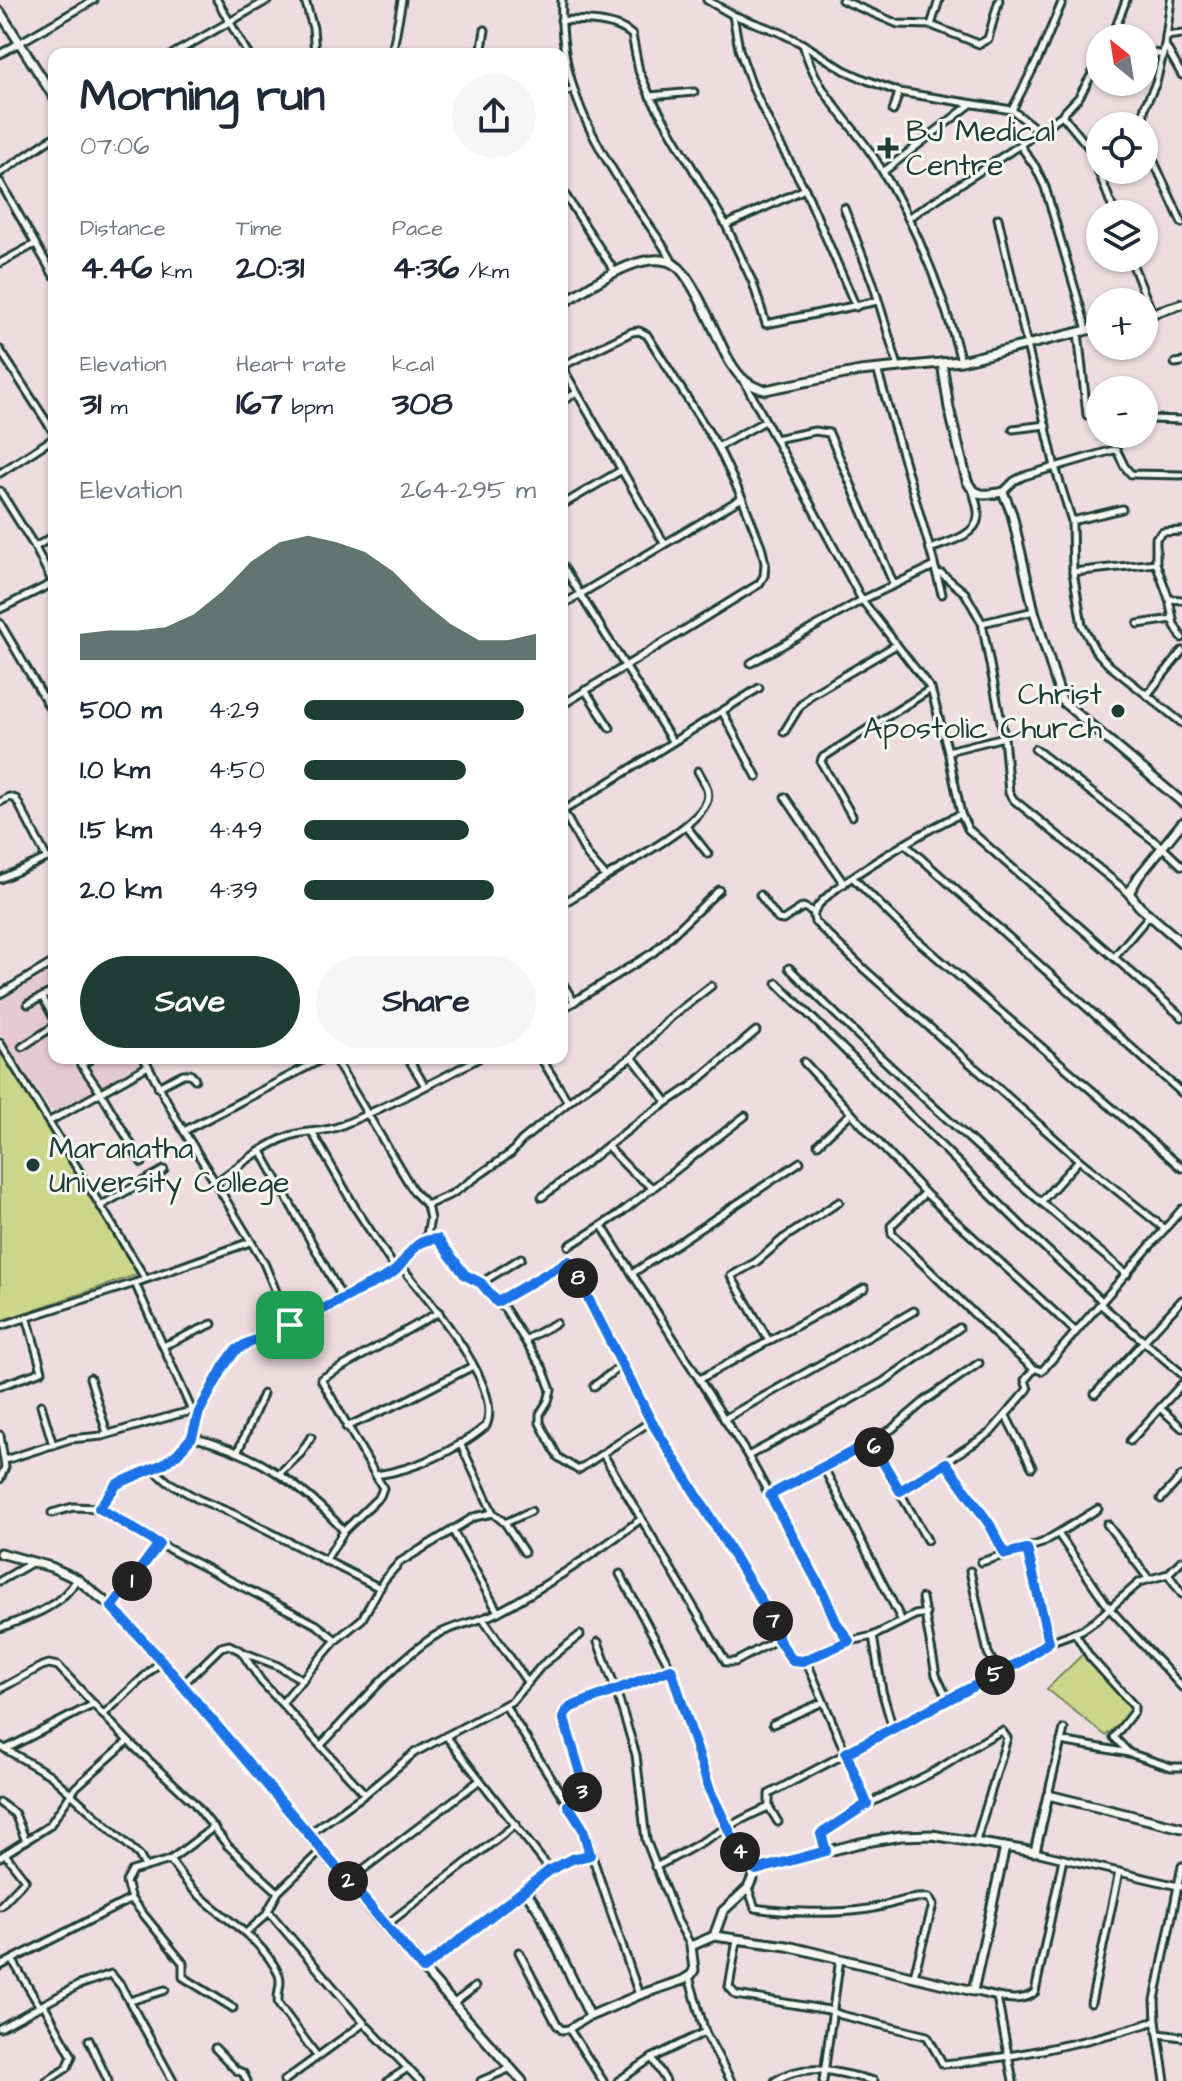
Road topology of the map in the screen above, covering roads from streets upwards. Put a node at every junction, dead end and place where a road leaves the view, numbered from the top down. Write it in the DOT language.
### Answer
graph roads {
  1 [pos="94,0"];
  2 [pos="217,0"];
  3 [pos="268,0"];
  4 [pos="305,0"];
  5 [pos="402,0"];
  6 [pos="562,0"];
  7 [pos="707,0"];
  8 [pos="842,0"];
  9 [pos="939,0"];
  10 [pos="999,0"];
  11 [pos="1063,0"];
  12 [pos="1126,0"];
  13 [pos="1171,0"];
  14 [pos="0,12"];
  15 [pos="733,15"];
  16 [pos="561,20"];
  17 [pos="229,22"];
  18 [pos="1117,24"];
  19 [pos="931,25"];
  20 [pos="485,30"];
  21 [pos="1182,34"];
  22 [pos="1166,36"];
  23 [pos="21,43"];
  24 [pos="803,44"];
  25 [pos="1165,45"];
  26 [pos="184,48"];
  27 [pos="244,48"];
  28 [pos="315,48"];
  29 [pos="393,48"];
  30 [pos="482,48"];
  31 [pos="564,48"];
  32 [pos="0,54"];
  33 [pos="1158,54"];
  34 [pos="1163,55"];
  35 [pos="568,68"];
  36 [pos="1182,75"];
  37 [pos="1086,85"];
  38 [pos="48,87"];
  39 [pos="573,89"];
  40 [pos="568,91"];
  41 [pos="694,92"];
  42 [pos="899,92"];
  43 [pos="650,96"];
  44 [pos="971,104"];
  45 [pos="1012,110"];
  46 [pos="893,111"];
  47 [pos="1144,112"];
  48 [pos="1062,115"];
  49 [pos="1040,132"];
  50 [pos="48,141"];
  51 [pos="1020,145"];
  52 [pos="1158,171"];
  53 [pos="883,172"];
  54 [pos="0,173"];
  55 [pos="0,182"];
  56 [pos="805,189"];
  57 [pos="568,199"];
  58 [pos="1110,200"];
  59 [pos="844,208"];
  60 [pos="908,218"];
  61 [pos="998,218"];
  62 [pos="1182,223"];
  63 [pos="726,225"];
  64 [pos="35,244"];
  65 [pos="0,263"];
  66 [pos="673,264"];
  67 [pos="48,266"];
  68 [pos="615,272"];
  69 [pos="568,293"];
  70 [pos="571,298"];
  71 [pos="568,300"];
  72 [pos="878,301"];
  73 [pos="1182,304"];
  74 [pos="856,307"];
  75 [pos="1158,312"];
  76 [pos="1086,330"];
  77 [pos="1083,331"];
  78 [pos="1027,344"];
  79 [pos="0,350"];
  80 [pos="961,361"];
  81 [pos="568,363"];
  82 [pos="942,363"];
  83 [pos="898,366"];
  84 [pos="876,368"];
  85 [pos="568,378"];
  86 [pos="743,380"];
  87 [pos="576,393"];
  88 [pos="1086,394"];
  89 [pos="568,398"];
  90 [pos="1158,419"];
  91 [pos="1182,420"];
  92 [pos="765,421"];
  93 [pos="1046,425"];
  94 [pos="48,426"];
  95 [pos="1013,429"];
  96 [pos="775,439"];
  97 [pos="48,440"];
  98 [pos="718,447"];
  99 [pos="1055,467"];
  100 [pos="620,471"];
  101 [pos="0,473"];
  102 [pos="1182,475"];
  103 [pos="973,490"];
  104 [pos="0,491"];
  105 [pos="1003,492"];
  106 [pos="742,498"];
  107 [pos="568,501"];
  108 [pos="1122,509"];
  109 [pos="1072,521"];
  110 [pos="1182,531"];
  111 [pos="48,539"];
  112 [pos="664,543"];
  113 [pos="35,547"];
  114 [pos="930,549"];
  115 [pos="1156,563"];
  116 [pos="934,566"];
  117 [pos="1073,572"];
  118 [pos="936,573"];
  119 [pos="48,574"];
  120 [pos="568,575"];
  121 [pos="894,585"];
  122 [pos="48,586"];
  123 [pos="580,594"];
  124 [pos="942,594"];
  125 [pos="1169,599"];
  126 [pos="862,600"];
  127 [pos="1182,600"];
  128 [pos="568,601"];
  129 [pos="0,609"];
  130 [pos="1034,611"];
  131 [pos="1173,619"];
  132 [pos="0,623"];
  133 [pos="982,623"];
  134 [pos="1138,624"];
  135 [pos="1182,638"];
  136 [pos="896,645"];
  137 [pos="1182,651"];
  138 [pos="751,663"];
  139 [pos="625,664"];
  140 [pos="759,688"];
  141 [pos="931,689"];
  142 [pos="585,690"];
  143 [pos="1148,694"];
  144 [pos="568,701"];
  145 [pos="48,705"];
  146 [pos="722,711"];
  147 [pos="1182,723"];
  148 [pos="610,728"];
  149 [pos="784,732"];
  150 [pos="1004,737"];
  151 [pos="672,741"];
  152 [pos="1035,749"];
  153 [pos="948,751"];
  154 [pos="698,771"];
  155 [pos="757,777"];
  156 [pos="785,797"];
  157 [pos="0,802"];
  158 [pos="1182,802"];
  159 [pos="568,807"];
  160 [pos="961,814"];
  161 [pos="852,816"];
  162 [pos="568,819"];
  163 [pos="1182,823"];
  164 [pos="686,826"];
  165 [pos="905,844"];
  166 [pos="1162,847"];
  167 [pos="48,854"];
  168 [pos="708,854"];
  169 [pos="48,860"];
  170 [pos="1182,866"];
  171 [pos="606,877"];
  172 [pos="852,878"];
  173 [pos="0,879"];
  174 [pos="844,884"];
  175 [pos="719,890"];
  176 [pos="1129,893"];
  177 [pos="760,895"];
  178 [pos="568,900"];
  179 [pos="814,912"];
  180 [pos="1149,916"];
  181 [pos="1182,943"];
  182 [pos="1115,956"];
  183 [pos="48,966"];
  184 [pos="789,968"];
  185 [pos="777,983"];
  186 [pos="711,986"];
  187 [pos="568,992"];
  188 [pos="0,994"];
  189 [pos="48,995"];
  190 [pos="43,998"];
  191 [pos="574,1002"];
  192 [pos="28,1004"];
  193 [pos="568,1006"];
  194 [pos="48,1007"];
  195 [pos="1182,1017"];
  196 [pos="48,1030"];
  197 [pos="756,1031"];
  198 [pos="0,1043"];
  199 [pos="22,1047"];
  200 [pos="632,1057"];
  201 [pos="804,1062"];
  202 [pos="312,1064"];
  203 [pos="337,1064"];
  204 [pos="412,1064"];
  205 [pos="467,1064"];
  206 [pos="545,1064"];
  207 [pos="81,1065"];
  208 [pos="148,1066"];
  209 [pos="195,1079"];
  210 [pos="425,1086"];
  211 [pos="158,1087"];
  212 [pos="101,1093"];
  213 [pos="1182,1093"];
  214 [pos="568,1102"];
  215 [pos="667,1102"];
  216 [pos="851,1113"];
  217 [pos="366,1115"];
  218 [pos="745,1116"];
  219 [pos="50,1121"];
  220 [pos="184,1131"];
  221 [pos="313,1133"];
  222 [pos="818,1144"];
  223 [pos="607,1146"];
  224 [pos="261,1151"];
  225 [pos="1079,1160"];
  226 [pos="800,1162"];
  227 [pos="142,1163"];
  228 [pos="1182,1168"];
  229 [pos="164,1170"];
  230 [pos="215,1183"];
  231 [pos="653,1188"];
  232 [pos="925,1193"];
  233 [pos="542,1197"];
  234 [pos="839,1202"];
  235 [pos="1041,1202"];
  236 [pos="102,1205"];
  237 [pos="427,1205"];
  238 [pos="1182,1209"];
  239 [pos="602,1226"];
  240 [pos="1165,1229"];
  241 [pos="426,1240"];
  242 [pos="250,1242"];
  243 [pos="569,1246"];
  244 [pos="521,1258"];
  245 [pos="398,1267"];
  246 [pos="633,1273"];
  247 [pos="1127,1274"];
  248 [pos="145,1278"];
  249 [pos="135,1283"];
  250 [pos="481,1283"];
  251 [pos="865,1288"];
  252 [pos="343,1299"];
  253 [pos="1182,1300"];
  254 [pos="497,1302"];
  255 [pos="1101,1303"];
  256 [pos="914,1311"];
  257 [pos="439,1312"];
  258 [pos="27,1317"];
  259 [pos="556,1323"];
  260 [pos="212,1324"];
  261 [pos="290,1325"];
  262 [pos="0,1326"];
  263 [pos="959,1328"];
  264 [pos="1075,1331"];
  265 [pos="525,1340"];
  266 [pos="769,1341"];
  267 [pos="1144,1342"];
  268 [pos="163,1346"];
  269 [pos="979,1363"];
  270 [pos="623,1364"];
  271 [pos="473,1366"];
  272 [pos="1033,1370"];
  273 [pos="1182,1374"];
  274 [pos="90,1378"];
  275 [pos="700,1379"];
  276 [pos="1182,1384"];
  277 [pos="0,1386"];
  278 [pos="594,1386"];
  279 [pos="263,1394"];
  280 [pos="1095,1394"];
  281 [pos="41,1405"];
  282 [pos="1160,1408"];
  283 [pos="192,1411"];
  284 [pos="199,1412"];
  285 [pos="1006,1416"];
  286 [pos="724,1419"];
  287 [pos="651,1421"];
  288 [pos="346,1427"];
  289 [pos="1182,1428"];
  290 [pos="107,1433"];
  291 [pos="0,1435"];
  292 [pos="192,1437"];
  293 [pos="311,1437"];
  294 [pos="1130,1441"];
  295 [pos="871,1442"];
  296 [pos="460,1443"];
  297 [pos="53,1445"];
  298 [pos="238,1451"];
  299 [pos="603,1454"];
  300 [pos="748,1456"];
  301 [pos="5,1460"];
  302 [pos="946,1463"];
  303 [pos="1032,1467"];
  304 [pos="824,1468"];
  305 [pos="153,1469"];
  306 [pos="280,1473"];
  307 [pos="376,1475"];
  308 [pos="1182,1476"];
  309 [pos="0,1479"];
  310 [pos="900,1491"];
  311 [pos="770,1495"];
  312 [pos="1161,1499"];
  313 [pos="99,1508"];
  314 [pos="1098,1509"];
  315 [pos="531,1511"];
  316 [pos="52,1513"];
  317 [pos="493,1513"];
  318 [pos="641,1519"];
  319 [pos="505,1523"];
  320 [pos="1107,1524"];
  321 [pos="452,1529"];
  322 [pos="344,1531"];
  323 [pos="1059,1535"];
  324 [pos="927,1540"];
  325 [pos="159,1544"];
  326 [pos="1027,1549"];
  327 [pos="524,1552"];
  328 [pos="0,1553"];
  329 [pos="1005,1554"];
  330 [pos="1182,1560"];
  331 [pos="325,1561"];
  332 [pos="33,1562"];
  333 [pos="981,1562"];
  334 [pos="970,1571"];
  335 [pos="620,1574"];
  336 [pos="1168,1574"];
  337 [pos="1149,1578"];
  338 [pos="77,1579"];
  339 [pos="0,1581"];
  340 [pos="380,1588"];
  341 [pos="1182,1594"];
  342 [pos="922,1598"];
  343 [pos="112,1607"];
  344 [pos="1110,1609"];
  345 [pos="498,1612"];
  346 [pos="926,1613"];
  347 [pos="483,1619"];
  348 [pos="902,1621"];
  349 [pos="0,1628"];
  350 [pos="1075,1633"];
  351 [pos="580,1635"];
  352 [pos="873,1636"];
  353 [pos="778,1639"];
  354 [pos="336,1640"];
  355 [pos="849,1641"];
  356 [pos="598,1642"];
  357 [pos="1049,1642"];
  358 [pos="241,1651"];
  359 [pos="161,1660"];
  360 [pos="806,1660"];
  361 [pos="671,1669"];
  362 [pos="999,1673"];
  363 [pos="303,1680"];
  364 [pos="528,1683"];
  365 [pos="182,1685"];
  366 [pos="1182,1687"];
  367 [pos="0,1689"];
  368 [pos="616,1690"];
  369 [pos="948,1700"];
  370 [pos="823,1702"];
  371 [pos="282,1703"];
  372 [pos="94,1704"];
  373 [pos="505,1705"];
  374 [pos="103,1715"];
  375 [pos="773,1724"];
  376 [pos="893,1729"];
  377 [pos="1064,1729"];
  378 [pos="446,1736"];
  379 [pos="128,1741"];
  380 [pos="1061,1741"];
  381 [pos="322,1744"];
  382 [pos="3,1748"];
  383 [pos="846,1753"];
  384 [pos="1129,1753"];
  385 [pos="1182,1767"];
  386 [pos="480,1780"];
  387 [pos="365,1794"];
  388 [pos="70,1795"];
  389 [pos="1048,1795"];
  390 [pos="0,1803"];
  391 [pos="867,1804"];
  392 [pos="568,1805"];
  393 [pos="769,1807"];
  394 [pos="778,1822"];
  395 [pos="516,1824"];
  396 [pos="214,1827"];
  397 [pos="728,1827"];
  398 [pos="1182,1828"];
  399 [pos="309,1834"];
  400 [pos="26,1841"];
  401 [pos="976,1841"];
  402 [pos="1005,1847"];
  403 [pos="322,1850"];
  404 [pos="826,1851"];
  405 [pos="1035,1852"];
  406 [pos="590,1855"];
  407 [pos="2,1856"];
  408 [pos="1063,1859"];
  409 [pos="170,1860"];
  410 [pos="145,1866"];
  411 [pos="1182,1866"];
  412 [pos="655,1867"];
  413 [pos="550,1870"];
  414 [pos="756,1870"];
  415 [pos="1119,1872"];
  416 [pos="348,1881"];
  417 [pos="1180,1887"];
  418 [pos="748,1888"];
  419 [pos="525,1890"];
  420 [pos="278,1892"];
  421 [pos="131,1899"];
  422 [pos="0,1906"];
  423 [pos="268,1911"];
  424 [pos="385,1926"];
  425 [pos="246,1933"];
  426 [pos="714,1936"];
  427 [pos="737,1939"];
  428 [pos="691,1946"];
  429 [pos="519,1952"];
  430 [pos="840,1958"];
  431 [pos="13,1961"];
  432 [pos="0,1966"];
  433 [pos="423,1969"];
  434 [pos="914,1975"];
  435 [pos="689,1977"];
  436 [pos="475,1987"];
  437 [pos="165,1990"];
  438 [pos="973,1991"];
  439 [pos="639,1995"];
  440 [pos="997,1997"];
  441 [pos="130,2001"];
  442 [pos="454,2003"];
  443 [pos="1091,2003"];
  444 [pos="42,2006"];
  445 [pos="233,2008"];
  446 [pos="833,2012"];
  447 [pos="590,2016"];
  448 [pos="1156,2021"];
  449 [pos="364,2023"];
  450 [pos="0,2028"];
  451 [pos="569,2029"];
  452 [pos="705,2032"];
  453 [pos="1159,2034"];
  454 [pos="1182,2037"];
  455 [pos="89,2040"];
  456 [pos="215,2048"];
  457 [pos="317,2056"];
  458 [pos="652,2058"];
  459 [pos="1008,2058"];
  460 [pos="408,2068"];
  461 [pos="511,2068"];
  462 [pos="823,2069"];
  463 [pos="47,2081"];
  464 [pos="108,2081"];
  465 [pos="173,2081"];
  466 [pos="247,2081"];
  467 [pos="284,2081"];
  468 [pos="388,2081"];
  469 [pos="420,2081"];
  470 [pos="481,2081"];
  471 [pos="522,2081"];
  472 [pos="603,2081"];
  473 [pos="618,2081"];
  474 [pos="666,2081"];
  475 [pos="731,2081"];
  476 [pos="775,2081"];
  477 [pos="823,2081"];
  478 [pos="874,2081"];
  479 [pos="1013,2081"];
  480 [pos="1165,2081"];
  1 -- 23 [label="street"];
  2 -- 17 [label="street"];
  3 -- 17 [label="street"];
  4 -- 28 [label="street"];
  5 -- 29 [label="street"];
  6 -- 16 [label="street"];
  7 -- 15 [label="street"];
  8 -- 19 [label="street"];
  9 -- 19 [label="street"];
  10 -- 19 [label="street"];
  11 -- 45 [label="street"];
  12 -- 18 [label="street"];
  13 -- 22 [label="street"];
  14 -- 23 [label="street"];
  15 -- 24 [label="street"];
  15 -- 56 [label="street"];
  16 -- 31 [label="street"];
  16 -- 43 [label="street"];
  17 -- 26 [label="street"];
  17 -- 27 [label="street"];
  20 -- 30 [label="street"];
  21 -- 22 [label="street"];
  22 -- 25 [label="street"];
  23 -- 32 [label="street"];
  23 -- 38 [label="street"];
  24 -- 42 [label="street"];
  24 -- 53 [label="street"];
  25 -- 34 [label="street"];
  25 -- 36 [label="street"];
  33 -- 34 [label="street"];
  34 -- 47 [label="street"];
  35 -- 39 [label="street"];
  37 -- 48 [label="street"];
  39 -- 40 [label="street"];
  39 -- 66 [label="street"];
  41 -- 43 [label="street"];
  42 -- 44 [label="street"];
  42 -- 46 [label="street"];
  43 -- 63 [label="street"];
  44 -- 45 [label="street"];
  44 -- 53 [label="street"];
  45 -- 49 [label="street"];
  48 -- 49 [label="street"];
  48 -- 58 [label="street"];
  49 -- 51 [label="street"];
  50 -- 54 [label="street"];
  51 -- 60 [label="street"];
  51 -- 77 [label="street"];
  52 -- 62 [label="street"];
  53 -- 60 [label="street"];
  55 -- 64 [label="street"];
  56 -- 63 [label="street"];
  56 -- 74 [label="street"];
  57 -- 68 [label="street"];
  59 -- 72 [label="street"];
  60 -- 80 [label="street"];
  61 -- 78 [label="street"];
  63 -- 74 [label="street"];
  64 -- 65 [label="street"];
  64 -- 67 [label="street"];
  66 -- 68 [label="street"];
  66 -- 86 [label="street"];
  68 -- 70 [label="street"];
  69 -- 70 [label="street"];
  70 -- 71 [label="street"];
  72 -- 74 [label="street"];
  72 -- 83 [label="street"];
  73 -- 75 [label="street"];
  76 -- 77 [label="street"];
  77 -- 78 [label="street"];
  77 -- 88 [label="street"];
  78 -- 80 [label="street"];
  78 -- 93 [label="street"];
  79 -- 94 [label="street"];
  80 -- 82 [label="street"];
  81 -- 98 [label="street"];
  82 -- 83 [label="street"];
  82 -- 103 [label="street"];
  83 -- 84 [label="street"];
  84 -- 86 [label="street"];
  84 -- 114 [label="street"];
  85 -- 87 [label="street"];
  86 -- 92 [label="street"];
  87 -- 89 [label="street"];
  87 -- 100 [label="street"];
  90 -- 91 [label="street"];
  92 -- 96 [label="street"];
  92 -- 98 [label="street"];
  93 -- 95 [label="street"];
  93 -- 99 [label="street"];
  96 -- 121 [label="street"];
  96 -- 126 [label="street"];
  97 -- 101 [label="street"];
  98 -- 106 [label="street"];
  99 -- 102 [label="street"];
  99 -- 105 [label="street"];
  99 -- 109 [label="street"];
  100 -- 107 [label="street"];
  100 -- 112 [label="street"];
  103 -- 105 [label="street"];
  103 -- 114 [label="street"];
  104 -- 113 [label="street"];
  105 -- 130 [label="street"];
  106 -- 112 [label="street"];
  106 -- 139 [label="street"];
  108 -- 109 [label="street"];
  109 -- 117 [label="street"];
  110 -- 115 [label="street"];
  111 -- 113 [label="street"];
  112 -- 123 [label="street"];
  113 -- 119 [label="street"];
  114 -- 116 [label="street"];
  115 -- 117 [label="street"];
  115 -- 125 [label="street"];
  116 -- 118 [label="street"];
  116 -- 121 [label="street"];
  117 -- 143 [label="street"];
  118 -- 124 [label="street"];
  118 -- 133 [label="street"];
  120 -- 123 [label="street"];
  121 -- 126 [label="street"];
  122 -- 129 [label="street"];
  123 -- 128 [label="street"];
  123 -- 139 [label="street"];
  125 -- 127 [label="street"];
  125 -- 131 [label="street"];
  126 -- 136 [label="street"];
  126 -- 138 [label="street"];
  130 -- 133 [label="street"];
  130 -- 158 [label="street"];
  131 -- 134 [label="street"];
  131 -- 135 [label="street"];
  132 -- 145 [label="street"];
  133 -- 150 [label="street"];
  136 -- 141 [label="street"];
  136 -- 149 [label="street"];
  137 -- 143 [label="street"];
  139 -- 142 [label="street"];
  139 -- 151 [label="street"];
  140 -- 146 [label="street"];
  141 -- 153 [label="street"];
  141 -- 161 [label="street"];
  142 -- 144 [label="street"];
  142 -- 148 [label="street"];
  143 -- 147 [label="street"];
  146 -- 151 [label="street"];
  146 -- 155 [label="street"];
  150 -- 153 [label="street"];
  150 -- 176 [label="street"];
  151 -- 159 [label="street"];
  152 -- 166 [label="street"];
  153 -- 160 [label="street"];
  154 -- 164 [label="street"];
  156 -- 174 [label="street"];
  157 -- 167 [label="street"];
  160 -- 165 [label="street"];
  160 -- 182 [label="street"];
  162 -- 171 [label="street"];
  163 -- 166 [label="street"];
  164 -- 168 [label="street"];
  164 -- 171 [label="street"];
  165 -- 172 [label="street"];
  165 -- 213 [label="street"];
  166 -- 170 [label="street"];
  166 -- 176 [label="street"];
  169 -- 173 [label="street"];
  171 -- 178 [label="street"];
  172 -- 174 [label="street"];
  172 -- 228 [label="street"];
  174 -- 179 [label="street"];
  175 -- 191 [label="street"];
  176 -- 180 [label="street"];
  177 -- 179 [label="street"];
  179 -- 225 [label="street"];
  180 -- 181 [label="street"];
  180 -- 182 [label="street"];
  182 -- 195 [label="street"];
  183 -- 188 [label="street"];
  184 -- 235 [label="street"];
  185 -- 255 [label="street"];
  186 -- 200 [label="street"];
  187 -- 191 [label="street"];
  189 -- 190 [label="street"];
  190 -- 192 [label="street"];
  190 -- 194 [label="street"];
  191 -- 193 [label="street"];
  196 -- 199 [label="street"];
  197 -- 215 [label="street"];
  198 -- 219 [label="street"];
  200 -- 214 [label="street"];
  200 -- 215 [label="street"];
  201 -- 216 [label="street"];
  202 -- 220 [label="street"];
  203 -- 217 [label="street"];
  204 -- 210 [label="street"];
  205 -- 210 [label="street"];
  206 -- 214 [label="street"];
  207 -- 212 [label="street"];
  208 -- 211 [label="street"];
  208 -- 212 [label="street"];
  209 -- 211 [label="street"];
  210 -- 217 [label="street"];
  211 -- 220 [label="street"];
  212 -- 219 [label="street"];
  212 -- 227 [label="street"];
  214 -- 237 [label="street"];
  215 -- 223 [label="street"];
  216 -- 222 [label="street"];
  216 -- 232 [label="street"];
  217 -- 221 [label="street"];
  217 -- 237 [label="street"];
  218 -- 231 [label="street"];
  219 -- 236 [label="street"];
  220 -- 230 [label="street"];
  221 -- 224 [label="street"];
  221 -- 245 [label="street"];
  223 -- 231 [label="street"];
  223 -- 233 [label="street"];
  224 -- 230 [label="street"];
  224 -- 252 [label="street"];
  225 -- 235 [label="street"];
  225 -- 240 [label="street"];
  226 -- 246 [label="street"];
  229 -- 236 [label="street"];
  230 -- 242 [label="street"];
  231 -- 239 [label="street"];
  232 -- 264 [label="street"];
  232 -- 272 [label="street"];
  234 -- 266 [label="street"];
  235 -- 247 [label="street"];
  236 -- 248 [label="street"];
  237 -- 241 [label="street"];
  238 -- 240 [label="street"];
  239 -- 243 [label="street"];
  239 -- 246 [label="street"];
  240 -- 247 [label="street"];
  241 -- 245 [label="street"];
  241 -- 250 [label="street"];
  242 -- 248 [label="street"];
  242 -- 261 [label="street"];
  244 -- 250 [label="street"];
  245 -- 252 [label="street"];
  245 -- 257 [label="street"];
  246 -- 275 [label="street"];
  247 -- 255 [label="street"];
  248 -- 249 [label="street"];
  249 -- 258 [label="street"];
  249 -- 268 [label="street"];
  250 -- 254 [label="street"];
  251 -- 266 [label="street"];
  252 -- 261 [label="street"];
  253 -- 267 [label="street"];
  254 -- 265 [label="street"];
  254 -- 270 [label="street"];
  255 -- 264 [label="street"];
  255 -- 267 [label="street"];
  256 -- 286 [label="street"];
  257 -- 271 [label="street"];
  257 -- 288 [label="street"];
  258 -- 262 [label="street"];
  258 -- 277 [label="street"];
  259 -- 265 [label="street"];
  260 -- 268 [label="street"];
  261 -- 284 [label="street"];
  263 -- 300 [label="street"];
  264 -- 272 [label="street"];
  265 -- 299 [label="street"];
  266 -- 275 [label="street"];
  267 -- 273 [label="street"];
  267 -- 280 [label="street"];
  268 -- 283 [label="street"];
  269 -- 295 [label="street"];
  270 -- 278 [label="street"];
  270 -- 287 [label="street"];
  271 -- 288 [label="street"];
  271 -- 296 [label="street"];
  272 -- 285 [label="street"];
  274 -- 290 [label="street"];
  275 -- 286 [label="street"];
  276 -- 282 [label="street"];
  279 -- 298 [label="street"];
  281 -- 297 [label="street"];
  282 -- 289 [label="street"];
  282 -- 294 [label="street"];
  283 -- 284 [label="street"];
  283 -- 290 [label="street"];
  284 -- 292 [label="street"];
  285 -- 302 [label="street"];
  285 -- 303 [label="street"];
  286 -- 300 [label="street"];
  287 -- 299 [label="street"];
  287 -- 353 [label="street"];
  288 -- 307 [label="street"];
  290 -- 297 [label="street"];
  291 -- 301 [label="street"];
  292 -- 298 [label="street"];
  292 -- 305 [label="street"];
  293 -- 306 [label="street"];
  295 -- 304 [label="street"];
  295 -- 310 [label="street"];
  296 -- 307 [label="street"];
  296 -- 317 [label="street"];
  297 -- 301 [label="street"];
  298 -- 306 [label="street"];
  299 -- 318 [label="street"];
  300 -- 311 [label="street"];
  301 -- 309 [label="street"];
  302 -- 310 [label="street"];
  302 -- 329 [label="street"];
  304 -- 311 [label="street"];
  304 -- 348 [label="street"];
  305 -- 313 [label="street"];
  305 -- 331 [label="street"];
  306 -- 322 [label="street"];
  307 -- 322 [label="street"];
  308 -- 312 [label="street"];
  310 -- 324 [label="street"];
  311 -- 355 [label="street"];
  313 -- 316 [label="street"];
  313 -- 325 [label="street"];
  314 -- 323 [label="street"];
  315 -- 319 [label="street"];
  317 -- 319 [label="street"];
  317 -- 321 [label="street"];
  318 -- 345 [label="street"];
  318 -- 353 [label="street"];
  319 -- 327 [label="street"];
  320 -- 337 [label="street"];
  321 -- 340 [label="street"];
  321 -- 345 [label="street"];
  322 -- 331 [label="street"];
  323 -- 326 [label="street"];
  323 -- 344 [label="street"];
  325 -- 343 [label="street"];
  325 -- 354 [label="street"];
  326 -- 329 [label="street"];
  326 -- 357 [label="street"];
  328 -- 332 [label="street"];
  329 -- 333 [label="street"];
  330 -- 336 [label="street"];
  331 -- 340 [label="street"];
  332 -- 338 [label="street"];
  332 -- 339 [label="street"];
  334 -- 362 [label="street"];
  335 -- 361 [label="street"];
  336 -- 337 [label="street"];
  336 -- 341 [label="street"];
  337 -- 344 [label="street"];
  338 -- 343 [label="street"];
  338 -- 349 [label="street"];
  340 -- 354 [label="street"];
  342 -- 346 [label="street"];
  343 -- 359 [label="street"];
  344 -- 350 [label="street"];
  344 -- 366 [label="street"];
  345 -- 347 [label="street"];
  346 -- 348 [label="street"];
  346 -- 369 [label="street"];
  347 -- 364 [label="street"];
  347 -- 381 [label="street"];
  348 -- 352 [label="street"];
  350 -- 357 [label="street"];
  350 -- 384 [label="street"];
  351 -- 364 [label="street"];
  352 -- 355 [label="street"];
  352 -- 376 [label="street"];
  353 -- 360 [label="street"];
  354 -- 363 [label="street"];
  355 -- 360 [label="street"];
  356 -- 368 [label="street"];
  357 -- 362 [label="street"];
  358 -- 363 [label="street"];
  358 -- 365 [label="street"];
  358 -- 371 [label="street"];
  359 -- 365 [label="street"];
  359 -- 374 [label="street"];
  360 -- 370 [label="street"];
  361 -- 368 [label="street"];
  361 -- 397 [label="street"];
  362 -- 369 [label="street"];
  363 -- 371 [label="street"];
  364 -- 373 [label="street"];
  365 -- 399 [label="street"];
  367 -- 372 [label="street"];
  368 -- 392 [label="street"];
  368 -- 412 [label="street"];
  369 -- 376 [label="street"];
  370 -- 375 [label="street"];
  370 -- 383 [label="street"];
  371 -- 381 [label="street"];
  372 -- 374 [label="street"];
  372 -- 382 [label="street"];
  373 -- 378 [label="street"];
  373 -- 392 [label="street"];
  374 -- 379 [label="street"];
  376 -- 383 [label="street"];
  377 -- 380 [label="street"];
  378 -- 386 [label="street"];
  378 -- 387 [label="street"];
  379 -- 388 [label="street"];
  379 -- 396 [label="street"];
  380 -- 384 [label="street"];
  380 -- 389 [label="street"];
  381 -- 387 [label="street"];
  382 -- 388 [label="street"];
  383 -- 391 [label="street"];
  383 -- 393 [label="street"];
  384 -- 385 [label="street"];
  386 -- 395 [label="street"];
  386 -- 416 [label="street"];
  387 -- 399 [label="street"];
  388 -- 400 [label="street"];
  388 -- 410 [label="street"];
  389 -- 398 [label="street"];
  389 -- 405 [label="street"];
  390 -- 400 [label="street"];
  391 -- 401 [label="street"];
  391 -- 404 [label="street"];
  392 -- 406 [label="street"];
  393 -- 394 [label="street"];
  393 -- 397 [label="street"];
  395 -- 413 [label="street"];
  395 -- 424 [label="street"];
  396 -- 409 [label="street"];
  396 -- 420 [label="street"];
  397 -- 412 [label="street"];
  397 -- 414 [label="street"];
  399 -- 403 [label="street"];
  400 -- 407 [label="street"];
  401 -- 402 [label="street"];
  401 -- 404 [label="street"];
  402 -- 405 [label="street"];
  402 -- 438 [label="street"];
  403 -- 416 [label="street"];
  403 -- 420 [label="street"];
  404 -- 414 [label="street"];
  405 -- 408 [label="street"];
  406 -- 413 [label="street"];
  406 -- 439 [label="street"];
  407 -- 422 [label="street"];
  408 -- 415 [label="street"];
  408 -- 440 [label="street"];
  409 -- 410 [label="street"];
  409 -- 425 [label="street"];
  410 -- 421 [label="street"];
  411 -- 417 [label="street"];
  412 -- 428 [label="street"];
  413 -- 419 [label="street"];
  414 -- 418 [label="street"];
  415 -- 417 [label="street"];
  415 -- 443 [label="street"];
  416 -- 424 [label="street"];
  417 -- 448 [label="street"];
  418 -- 426 [label="street"];
  418 -- 434 [label="street"];
  419 -- 433 [label="street"];
  419 -- 447 [label="street"];
  420 -- 423 [label="street"];
  421 -- 431 [label="street"];
  421 -- 445 [label="street"];
  423 -- 425 [label="street"];
  423 -- 449 [label="street"];
  424 -- 433 [label="street"];
  425 -- 457 [label="street"];
  426 -- 427 [label="street"];
  426 -- 428 [label="street"];
  427 -- 430 [label="street"];
  427 -- 446 [label="street"];
  428 -- 435 [label="street"];
  429 -- 451 [label="street"];
  430 -- 434 [label="street"];
  430 -- 446 [label="street"];
  431 -- 432 [label="street"];
  431 -- 444 [label="street"];
  433 -- 442 [label="street"];
  434 -- 438 [label="street"];
  435 -- 439 [label="street"];
  435 -- 452 [label="street"];
  436 -- 442 [label="street"];
  437 -- 441 [label="street"];
  438 -- 440 [label="street"];
  439 -- 447 [label="street"];
  440 -- 459 [label="street"];
  441 -- 444 [label="street"];
  441 -- 465 [label="street"];
  442 -- 461 [label="street"];
  444 -- 450 [label="street"];
  444 -- 463 [label="street"];
  446 -- 459 [label="street"];
  446 -- 462 [label="street"];
  447 -- 451 [label="street"];
  448 -- 453 [label="street"];
  448 -- 459 [label="street"];
  449 -- 457 [label="street"];
  449 -- 460 [label="street"];
  451 -- 472 [label="street"];
  452 -- 458 [label="street"];
  452 -- 475 [label="street"];
  453 -- 454 [label="street"];
  453 -- 480 [label="street"];
  455 -- 464 [label="street"];
  456 -- 466 [label="street"];
  457 -- 467 [label="street"];
  458 -- 473 [label="street"];
  458 -- 474 [label="street"];
  459 -- 479 [label="street"];
  460 -- 468 [label="street"];
  460 -- 469 [label="street"];
  461 -- 470 [label="street"];
  461 -- 471 [label="street"];
  462 -- 476 [label="street"];
  462 -- 477 [label="street"];
  462 -- 478 [label="street"];
}
